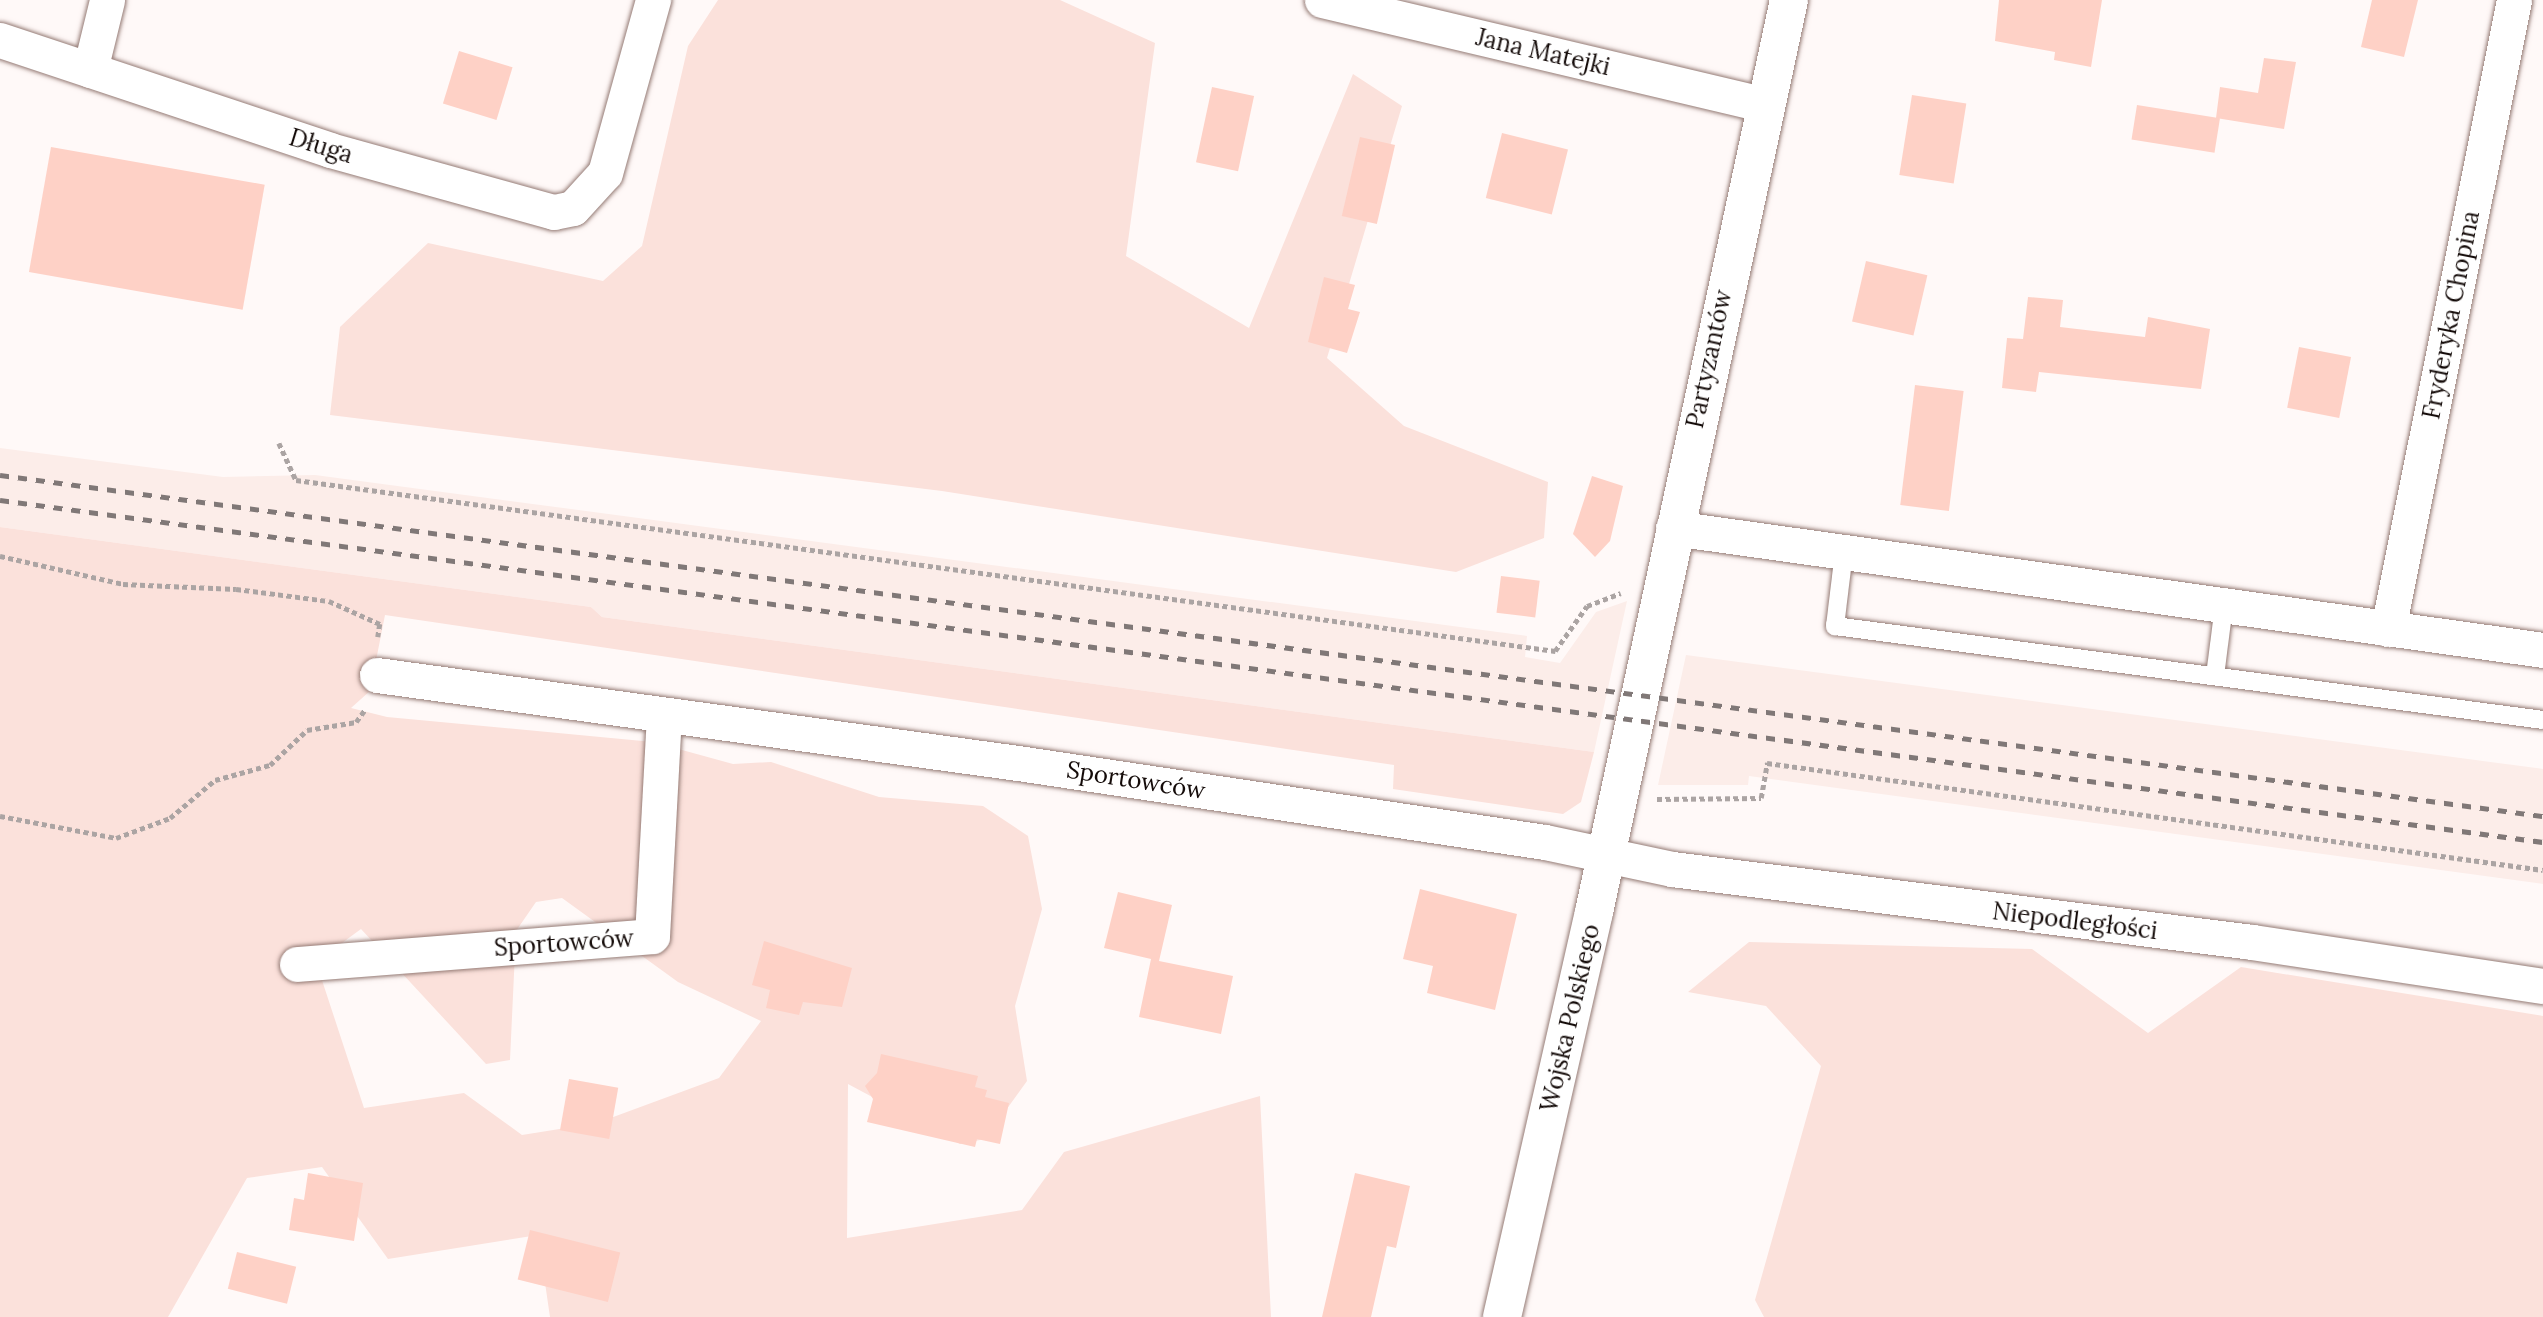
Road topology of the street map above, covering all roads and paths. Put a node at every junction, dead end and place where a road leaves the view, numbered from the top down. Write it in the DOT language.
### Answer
graph roads {
  1 [pos="107,0"];
  2 [pos="653,0"];
  3 [pos="1322,0"];
  4 [pos="1788,0"];
  5 [pos="2514,0"];
  6 [pos="0,40"];
  7 [pos="90,70"];
  8 [pos="1763,104"];
  9 [pos="279,443"];
  10 [pos="1674,528"];
  11 [pos="1844,552"];
  12 [pos="0,556"];
  13 [pos="1625,592"];
  14 [pos="2224,606"];
  15 [pos="2388,629"];
  16 [pos="2543,650"];
  17 [pos="2215,676"];
  18 [pos="374,689"];
  19 [pos="664,715"];
  20 [pos="1636,719"];
  21 [pos="2543,720"];
  22 [pos="1646,799"];
  23 [pos="0,816"];
  24 [pos="1606,858"];
  25 [pos="2543,870"];
  26 [pos="296,964"];
  27 [pos="2543,986"];
  28 [pos="1502,1317"];
  1 -- 7 [label="street"];
  2 -- 7 [label="street, Długa"];
  3 -- 8 [label="street, Jana Matejki"];
  4 -- 8 [label="street, Partyzantów"];
  5 -- 15 [label="street, Fryderyka Chopina"];
  6 -- 7 [label="street, Długa"];
  8 -- 10 [label="street, Partyzantów"];
  9 -- 13 [label="path"];
  10 -- 11 [label="street"];
  10 -- 20 [label="street, Partyzantów"];
  11 -- 14 [label="street"];
  11 -- 17 [label="lane"];
  12 -- 18 [label="path"];
  14 -- 15 [label="street"];
  14 -- 17 [label="lane"];
  15 -- 16 [label="street"];
  17 -- 21 [label="lane"];
  18 -- 19 [label="street, Sportowców"];
  18 -- 23 [label="path"];
  19 -- 24 [label="street, Sportowców"];
  19 -- 26 [label="street, Sportowców"];
  20 -- 24 [label="street, Wojska Polskiego"];
  22 -- 25 [label="path"];
  24 -- 27 [label="street, Niepodległości"];
  24 -- 28 [label="street, Wojska Polskiego"];
}
